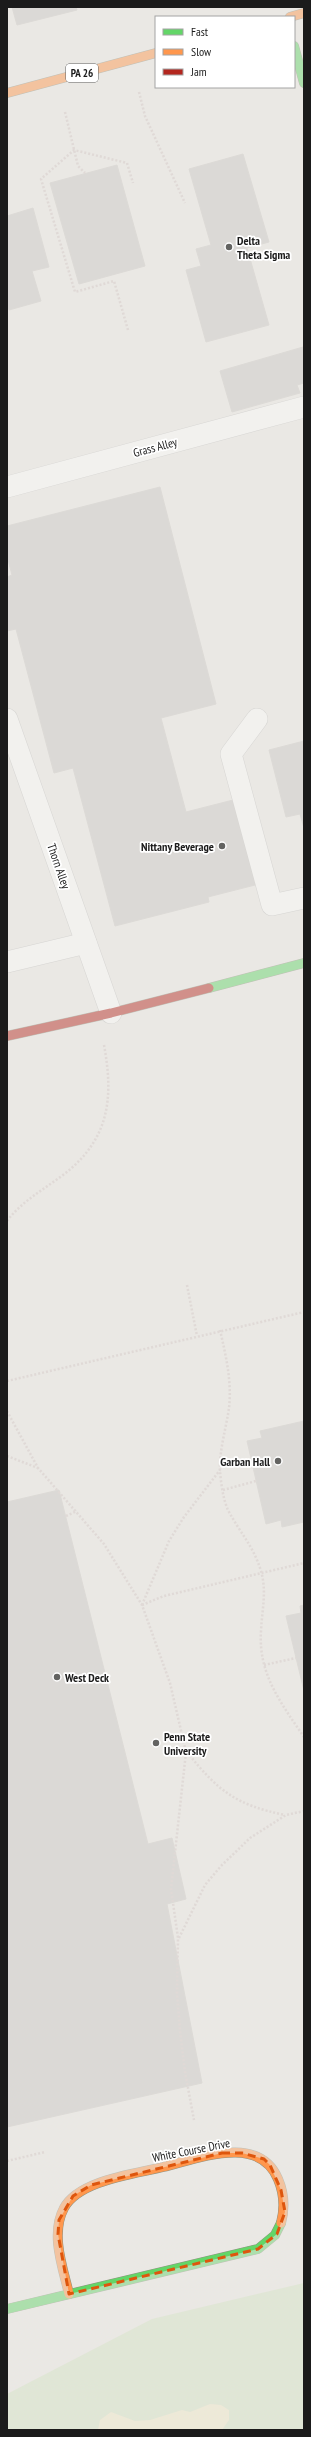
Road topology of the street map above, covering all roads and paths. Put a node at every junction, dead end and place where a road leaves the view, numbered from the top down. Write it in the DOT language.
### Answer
graph roads {
  1 [pos="304,13"];
  2 [pos="294,16"];
  3 [pos="295,50"];
  4 [pos="155,53"];
  5 [pos="304,83"];
  6 [pos="139,92"];
  7 [pos="7,93"];
  8 [pos="65,112"];
  9 [pos="74,150"];
  10 [pos="85,173"];
  11 [pos="133,183"];
  12 [pos="185,203"];
  13 [pos="128,330"];
  14 [pos="304,407"];
  15 [pos="7,487"];
  16 [pos="7,719"];
  17 [pos="257,720"];
  18 [pos="304,898"];
  19 [pos="86,943"];
  20 [pos="7,962"];
  21 [pos="304,963"];
  22 [pos="111,1013"];
  23 [pos="7,1036"];
  24 [pos="103,1042"];
  25 [pos="7,1221"];
  26 [pos="187,1285"];
  27 [pos="304,1312"];
  28 [pos="220,1330"];
  29 [pos="197,1336"];
  30 [pos="7,1381"];
  31 [pos="7,1411"];
  32 [pos="7,1456"];
  33 [pos="38,1468"];
  34 [pos="220,1470"];
  35 [pos="256,1481"];
  36 [pos="223,1490"];
  37 [pos="77,1511"];
  38 [pos="66,1516"];
  39 [pos="304,1563"];
  40 [pos="262,1573"];
  41 [pos="142,1605"];
  42 [pos="296,1658"];
  43 [pos="264,1665"];
  44 [pos="304,1737"];
  45 [pos="186,1752"];
  46 [pos="304,1811"];
  47 [pos="286,1815"];
  48 [pos="178,1938"];
  49 [pos="194,2120"];
  50 [pos="45,2152"];
  51 [pos="7,2161"];
  52 [pos="69,2294"];
  53 [pos="7,2309"];
  1 -- 2 [label="street"];
  3 -- 5 [label="street"];
  4 -- 7 [label="street, PA 26"];
  6 -- 12 [label="path"];
  8 -- 9 [label="path"];
  9 -- 10 [label="path"];
  9 -- 11 [label="path"];
  9 -- 13 [label="path"];
  14 -- 15 [label="lane, Grass Alley"];
  16 -- 19 [label="lane, Thorn Alley"];
  17 -- 18 [label="lane"];
  19 -- 20 [label="lane"];
  19 -- 22 [label="lane, Thorn Alley"];
  21 -- 22 [label="street"];
  22 -- 23 [label="street"];
  24 -- 25 [label="path"];
  26 -- 29 [label="path"];
  27 -- 28 [label="path"];
  28 -- 29 [label="path"];
  28 -- 34 [label="path"];
  29 -- 30 [label="path"];
  31 -- 33 [label="path"];
  32 -- 33 [label="path"];
  33 -- 37 [label="path"];
  34 -- 36 [label="path"];
  34 -- 41 [label="path"];
  35 -- 36 [label="path"];
  36 -- 40 [label="path"];
  37 -- 38 [label="path"];
  37 -- 41 [label="path"];
  39 -- 40 [label="path"];
  40 -- 41 [label="path"];
  40 -- 43 [label="path"];
  41 -- 45 [label="path"];
  42 -- 43 [label="path"];
  43 -- 44 [label="path"];
  45 -- 47 [label="path"];
  45 -- 48 [label="path"];
  46 -- 47 [label="path"];
  47 -- 48 [label="path"];
  48 -- 49 [label="path"];
  50 -- 51 [label="path"];
  52 -- 52 [label="street, White Course Drive"];
  52 -- 53 [label="street, White Course Drive"];
}
